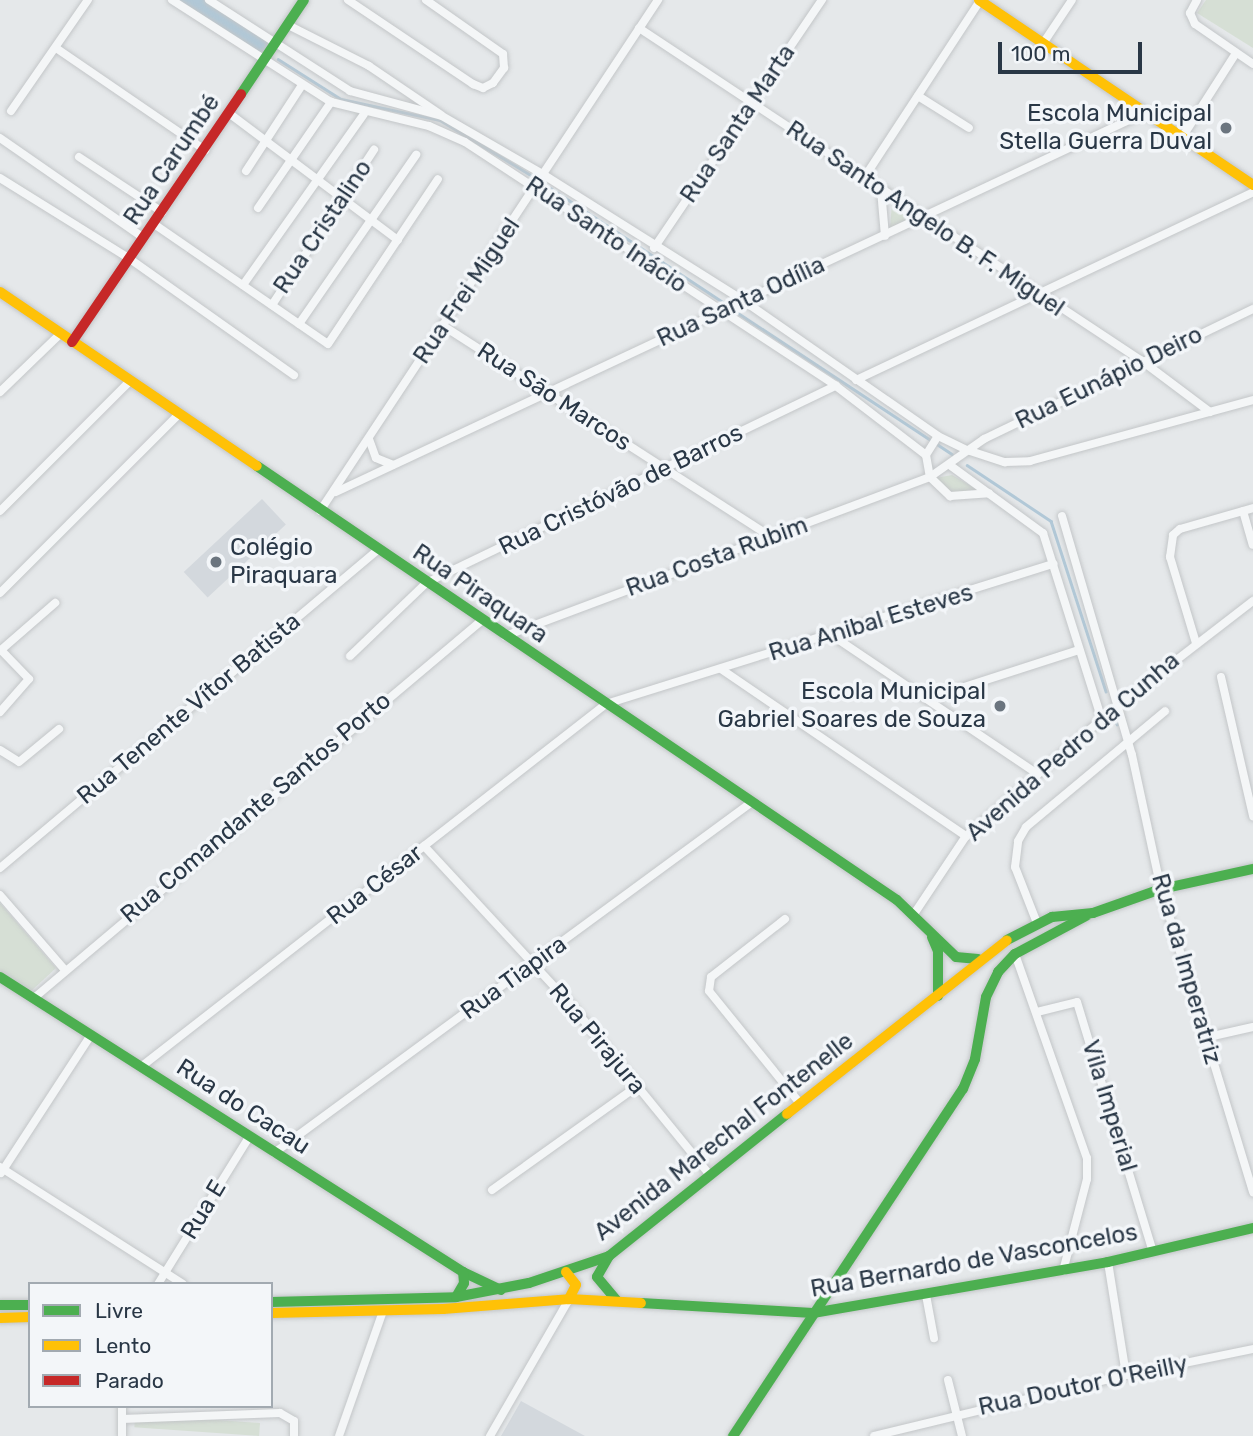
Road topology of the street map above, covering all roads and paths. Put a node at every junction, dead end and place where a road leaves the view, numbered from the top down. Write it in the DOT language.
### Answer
graph roads {
  1 [pos="88,0"];
  2 [pos="172,0"];
  3 [pos="209,0"];
  4 [pos="304,0"];
  5 [pos="348,0"];
  6 [pos="426,0"];
  7 [pos="658,0"];
  8 [pos="822,0"];
  9 [pos="980,0"];
  10 [pos="1072,0"];
  11 [pos="1197,0"];
  12 [pos="288,25"];
  13 [pos="639,28"];
  14 [pos="1044,42"];
  15 [pos="56,48"];
  16 [pos="270,52"];
  17 [pos="1236,53"];
  18 [pos="1253,64"];
  19 [pos="302,85"];
  20 [pos="918,96"];
  21 [pos="331,102"];
  22 [pos="753,104"];
  23 [pos="11,111"];
  24 [pos="1146,112"];
  25 [pos="230,114"];
  26 [pos="364,114"];
  27 [pos="442,116"];
  28 [pos="969,128"];
  29 [pos="1183,136"];
  30 [pos="0,138"];
  31 [pos="267,139"];
  32 [pos="205,150"];
  33 [pos="374,150"];
  34 [pos="416,155"];
  35 [pos="79,158"];
  36 [pos="293,159"];
  37 [pos="246,171"];
  38 [pos="0,178"];
  39 [pos="864,178"];
  40 [pos="438,179"];
  41 [pos="317,180"];
  42 [pos="540,182"];
  43 [pos="1253,185"];
  44 [pos="881,190"];
  45 [pos="1253,192"];
  46 [pos="344,200"];
  47 [pos="258,208"];
  48 [pos="162,212"];
  49 [pos="928,217"];
  50 [pos="371,219"];
  51 [pos="154,224"];
  52 [pos="884,236"];
  53 [pos="144,238"];
  54 [pos="398,240"];
  55 [pos="654,248"];
  56 [pos="130,258"];
  57 [pos="243,285"];
  58 [pos="0,292"];
  59 [pos="1040,296"];
  60 [pos="740,303"];
  61 [pos="272,305"];
  62 [pos="1253,309"];
  63 [pos="723,311"];
  64 [pos="299,324"];
  65 [pos="442,325"];
  66 [pos="60,334"];
  67 [pos="72,342"];
  68 [pos="1142,361"];
  69 [pos="294,375"];
  70 [pos="856,380"];
  71 [pos="130,381"];
  72 [pos="836,386"];
  73 [pos="0,392"];
  74 [pos="546,392"];
  75 [pos="1253,400"];
  76 [pos="1210,412"];
  77 [pos="178,414"];
  78 [pos="937,438"];
  79 [pos="369,439"];
  80 [pos="965,452"];
  81 [pos="927,453"];
  82 [pos="393,465"];
  83 [pos="953,465"];
  84 [pos="667,470"];
  85 [pos="930,477"];
  86 [pos="336,492"];
  87 [pos="989,493"];
  88 [pos="1253,508"];
  89 [pos="0,511"];
  90 [pos="320,511"];
  91 [pos="1243,511"];
  92 [pos="1062,516"];
  93 [pos="771,537"];
  94 [pos="1253,545"];
  95 [pos="377,550"];
  96 [pos="1054,565"];
  97 [pos="426,583"];
  98 [pos="0,593"];
  99 [pos="1253,601"];
  100 [pos="55,603"];
  101 [pos="481,621"];
  102 [pos="833,635"];
  103 [pos="504,636"];
  104 [pos="1196,643"];
  105 [pos="0,650"];
  106 [pos="1079,650"];
  107 [pos="350,656"];
  108 [pos="721,669"];
  109 [pos="1222,677"];
  110 [pos="926,699"];
  111 [pos="606,704"];
  112 [pos="1118,710"];
  113 [pos="1164,711"];
  114 [pos="0,712"];
  115 [pos="1102,720"];
  116 [pos="59,729"];
  117 [pos="1128,743"];
  118 [pos="0,750"];
  119 [pos="1036,773"];
  120 [pos="752,802"];
  121 [pos="1253,816"];
  122 [pos="966,836"];
  123 [pos="424,846"];
  124 [pos="0,868"];
  125 [pos="1253,869"];
  126 [pos="1161,889"];
  127 [pos="0,895"];
  128 [pos="1093,913"];
  129 [pos="914,914"];
  130 [pos="785,919"];
  131 [pos="1037,923"];
  132 [pos="931,934"];
  133 [pos="1015,954"];
  134 [pos="981,957"];
  135 [pos="534,964"];
  136 [pos="64,969"];
  137 [pos="0,977"];
  138 [pos="938,996"];
  139 [pos="34,998"];
  140 [pos="1037,1012"];
  141 [pos="1253,1027"];
  142 [pos="91,1035"];
  143 [pos="1204,1038"];
  144 [pos="142,1066"];
  145 [pos="637,1086"];
  146 [pos="799,1102"];
  147 [pos="249,1137"];
  148 [pos="274,1153"];
  149 [pos="1,1170"];
  150 [pos="709,1174"];
  151 [pos="492,1190"];
  152 [pos="1253,1192"];
  153 [pos="1253,1228"];
  154 [pos="1153,1252"];
  155 [pos="609,1256"];
  156 [pos="1108,1262"];
  157 [pos="1063,1271"];
  158 [pos="463,1272"];
  159 [pos="566,1272"];
  160 [pos="165,1273"];
  161 [pos="159,1282"];
  162 [pos="180,1282"];
  163 [pos="832,1284"];
  164 [pos="501,1290"];
  165 [pos="926,1295"];
  166 [pos="456,1297"];
  167 [pos="569,1299"];
  168 [pos="616,1300"];
  169 [pos="273,1302"];
  170 [pos="28,1305"];
  171 [pos="0,1306"];
  172 [pos="848,1309"];
  173 [pos="383,1311"];
  174 [pos="273,1312"];
  175 [pos="813,1313"];
  176 [pos="28,1317"];
  177 [pos="0,1318"];
  178 [pos="934,1338"];
  179 [pos="1253,1349"];
  180 [pos="1126,1375"];
  181 [pos="948,1380"];
  182 [pos="122,1408"];
  183 [pos="956,1414"];
  184 [pos="122,1419"];
  185 [pos="906,1432"];
  186 [pos="878,1435"];
  187 [pos="122,1436"];
  188 [pos="294,1436"];
  189 [pos="339,1436"];
  190 [pos="490,1436"];
  191 [pos="733,1436"];
  192 [pos="962,1436"];
  1 -- 15 [label="street"];
  2 -- 16 [label="street"];
  3 -- 16 [label="street"];
  4 -- 12 [label="main road, Rua Carumbé"];
  5 -- 6 [label="street"];
  7 -- 13 [label="street, Rua Frei Miguel"];
  8 -- 22 [label="street, Rua Santa Marta"];
  9 -- 14 [label="main road"];
  9 -- 20 [label="street"];
  10 -- 14 [label="street"];
  11 -- 17 [label="street"];
  12 -- 16 [label="main road, Rua Carumbé"];
  12 -- 27 [label="street"];
  13 -- 22 [label="street, Rua Santo Angelo B. F. Miguel"];
  13 -- 42 [label="street, Rua Frei Miguel"];
  14 -- 24 [label="main road"];
  15 -- 23 [label="street"];
  15 -- 32 [label="street"];
  16 -- 19 [label="street, Rua Santo Inácio"];
  16 -- 25 [label="main road, Rua Carumbé"];
  16 -- 27 [label="street, Rua Santo Inácio"];
  17 -- 18 [label="street"];
  17 -- 29 [label="street"];
  19 -- 21 [label="street, Rua Santo Inácio"];
  19 -- 31 [label="street"];
  20 -- 28 [label="street"];
  20 -- 39 [label="street"];
  21 -- 26 [label="street, Rua Santo Inácio"];
  21 -- 36 [label="street"];
  22 -- 39 [label="street, Rua Santo Angelo B. F. Miguel"];
  22 -- 55 [label="street, Rua Santa Marta"];
  24 -- 29 [label="main road"];
  24 -- 49 [label="street, Rua Santa Odília"];
  25 -- 31 [label="street"];
  25 -- 32 [label="main road, Rua Carumbé"];
  26 -- 41 [label="street"];
  26 -- 42 [label="street, Rua Santo Inácio"];
  27 -- 42 [label="street, Rua Santo Inácio"];
  29 -- 43 [label="main road"];
  30 -- 53 [label="street"];
  31 -- 36 [label="street"];
  31 -- 37 [label="street"];
  32 -- 48 [label="main road, Rua Carumbé"];
  33 -- 46 [label="street, Rua Cristalino"];
  34 -- 50 [label="street"];
  35 -- 48 [label="street"];
  36 -- 41 [label="street"];
  36 -- 47 [label="street"];
  38 -- 56 [label="street"];
  39 -- 44 [label="street, Rua Santo Angelo B. F. Miguel"];
  40 -- 54 [label="street"];
  41 -- 46 [label="street"];
  41 -- 57 [label="street"];
  42 -- 55 [label="street, Rua Santo Inácio"];
  42 -- 63 [label="street, Rua Santo Inácio"];
  42 -- 65 [label="street, Rua Frei Miguel"];
  44 -- 49 [label="street, Rua Santo Angelo B. F. Miguel"];
  44 -- 52 [label="street"];
  45 -- 59 [label="street"];
  46 -- 50 [label="street"];
  46 -- 61 [label="street, Rua Cristalino"];
  48 -- 51 [label="main road, Rua Carumbé"];
  49 -- 52 [label="street, Rua Santa Odília"];
  49 -- 59 [label="street, Rua Santo Angelo B. F. Miguel"];
  50 -- 54 [label="street"];
  50 -- 64 [label="street"];
  51 -- 53 [label="main road, Rua Carumbé"];
  51 -- 57 [label="street"];
  52 -- 60 [label="street, Rua Santa Odília"];
  53 -- 56 [label="main road, Rua Carumbé"];
  54 -- 64 [label="street"];
  55 -- 60 [label="street, Rua Santo Inácio"];
  56 -- 67 [label="main road, Rua Carumbé"];
  56 -- 69 [label="street"];
  57 -- 61 [label="street"];
  58 -- 66 [label="main road, Rua Piraquara"];
  59 -- 68 [label="street, Rua Santo Angelo B. F. Miguel"];
  59 -- 70 [label="street"];
  60 -- 63 [label="street, Rua Santa Odília"];
  60 -- 70 [label="street, Rua Santo Inácio"];
  61 -- 64 [label="street"];
  62 -- 68 [label="street, Rua Eunápio Deiro"];
  63 -- 72 [label="street, Rua Santo Inácio"];
  63 -- 74 [label="street, Rua Santa Odília"];
  65 -- 74 [label="street, Rua Sāo Marcos"];
  65 -- 79 [label="street, Rua Frei Miguel"];
  66 -- 67 [label="main road, Rua Piraquara"];
  66 -- 73 [label="street"];
  67 -- 71 [label="main road, Rua Piraquara"];
  68 -- 76 [label="street, Rua Santo Angelo B. F. Miguel"];
  68 -- 80 [label="street, Rua Eunápio Deiro"];
  70 -- 78 [label="street, Rua Santo Inácio"];
  71 -- 77 [label="main road, Rua Piraquara"];
  71 -- 89 [label="street"];
  72 -- 81 [label="street, Rua Santo Inácio"];
  72 -- 84 [label="street, Rua Cristóvão de Barros"];
  74 -- 82 [label="street, Rua Santa Odília"];
  74 -- 84 [label="street, Rua Sāo Marcos"];
  75 -- 76 [label="street"];
  76 -- 80 [label="street, Rua Santo Inácio"];
  77 -- 90 [label="main road, Rua Piraquara"];
  77 -- 98 [label="street"];
  78 -- 80 [label="street, Rua Santo Inácio"];
  78 -- 81 [label="street"];
  79 -- 82 [label="street"];
  79 -- 86 [label="street, Rua Frei Miguel"];
  80 -- 83 [label="street"];
  81 -- 85 [label="street"];
  82 -- 86 [label="street, Rua Santa Odília"];
  83 -- 85 [label="street, Rua Costa Rubim"];
  83 -- 87 [label="street"];
  84 -- 93 [label="street, Rua Sāo Marcos"];
  84 -- 97 [label="street, Rua Cristóvão de Barros"];
  85 -- 87 [label="street"];
  85 -- 93 [label="street, Rua Costa Rubim"];
  86 -- 90 [label="street, Rua Frei Miguel"];
  87 -- 96 [label="street"];
  88 -- 91 [label="street"];
  90 -- 95 [label="main road, Rua Piraquara"];
  91 -- 94 [label="street"];
  91 -- 104 [label="street"];
  92 -- 112 [label="street, Rua da Imperatriz"];
  93 -- 103 [label="street, Rua Costa Rubim"];
  95 -- 97 [label="main road, Rua Piraquara"];
  95 -- 124 [label="street, Rua Tenente Vítor Batista"];
  96 -- 102 [label="street, Rua Anibal Esteves"];
  96 -- 106 [label="street"];
  97 -- 101 [label="main road, Rua Piraquara"];
  97 -- 107 [label="street, Rua Cristóvão de Barros"];
  99 -- 104 [label="street, Avenida Pedro da Cunha"];
  100 -- 105 [label="street"];
  101 -- 103 [label="main road, Rua Piraquara"];
  101 -- 136 [label="street, Rua Comandante Santos Porto"];
  102 -- 108 [label="street, Rua Anibal Esteves"];
  102 -- 110 [label="street"];
  103 -- 111 [label="main road, Rua Piraquara"];
  104 -- 112 [label="street, Avenida Pedro da Cunha"];
  105 -- 114 [label="street"];
  106 -- 110 [label="street"];
  106 -- 115 [label="street"];
  108 -- 111 [label="street, Rua Anibal Esteves"];
  108 -- 122 [label="street"];
  109 -- 121 [label="street"];
  110 -- 119 [label="street"];
  111 -- 120 [label="main road, Rua Piraquara"];
  111 -- 123 [label="street, Rua César"];
  112 -- 115 [label="street, Avenida Pedro da Cunha"];
  112 -- 117 [label="street, Rua da Imperatriz"];
  113 -- 117 [label="street"];
  115 -- 119 [label="street, Avenida Pedro da Cunha"];
  116 -- 118 [label="street"];
  117 -- 126 [label="street, Rua da Imperatriz"];
  117 -- 131 [label="street"];
  119 -- 122 [label="street, Avenida Pedro da Cunha"];
  120 -- 129 [label="main road, Rua Piraquara"];
  120 -- 135 [label="street, Rua Tiapira"];
  122 -- 129 [label="street, Avenida Pedro da Cunha"];
  123 -- 135 [label="street, Rua Pirajura"];
  123 -- 144 [label="street, Rua César"];
  125 -- 126 [label="main road"];
  126 -- 128 [label="main road"];
  126 -- 143 [label="street, Rua da Imperatriz"];
  127 -- 136 [label="street"];
  128 -- 131 [label="main road, Avenida Marechal Fontenelle"];
  128 -- 133 [label="main road"];
  129 -- 132 [label="main road, Rua Piraquara"];
  130 -- 146 [label="street"];
  131 -- 134 [label="main road, Avenida Marechal Fontenelle"];
  132 -- 134 [label="main road, Rua Piraquara"];
  132 -- 138 [label="main road, Rua Piraquara"];
  133 -- 140 [label="street"];
  133 -- 163 [label="main road"];
  134 -- 138 [label="main road, Avenida Marechal Fontenelle"];
  135 -- 145 [label="street, Rua Pirajura"];
  135 -- 148 [label="street, Rua Tiapira"];
  136 -- 139 [label="street, Rua Comandante Santos Porto"];
  137 -- 139 [label="main road, Rua do Cacau"];
  138 -- 146 [label="main road, Avenida Marechal Fontenelle"];
  139 -- 142 [label="main road, Rua do Cacau"];
  140 -- 154 [label="street, Vila Imperial"];
  140 -- 157 [label="street"];
  141 -- 143 [label="street"];
  142 -- 144 [label="main road, Rua do Cacau"];
  142 -- 149 [label="street"];
  143 -- 152 [label="street, Rua da Imperatriz"];
  144 -- 147 [label="main road, Rua do Cacau"];
  145 -- 150 [label="street, Rua Pirajura"];
  145 -- 151 [label="street"];
  146 -- 150 [label="main road, Avenida Marechal Fontenelle"];
  147 -- 148 [label="main road, Rua do Cacau"];
  147 -- 160 [label="street, Rua E"];
  148 -- 158 [label="main road, Rua do Cacau"];
  149 -- 160 [label="street"];
  150 -- 155 [label="main road, Avenida Marechal Fontenelle"];
  153 -- 154 [label="main road, Rua Bernardo de Vasconcelos"];
  154 -- 156 [label="main road, Rua Bernardo de Vasconcelos"];
  155 -- 159 [label="main road, Avenida Marechal Fontenelle"];
  155 -- 168 [label="main road"];
  156 -- 157 [label="main road, Rua Bernardo de Vasconcelos"];
  156 -- 180 [label="street"];
  157 -- 165 [label="main road, Rua Bernardo de Vasconcelos"];
  158 -- 164 [label="main road, Rua do Cacau"];
  158 -- 166 [label="main road"];
  159 -- 164 [label="main road, Avenida Marechal Fontenelle"];
  159 -- 167 [label="main road"];
  160 -- 161 [label="street, Rua E"];
  160 -- 162 [label="street"];
  163 -- 172 [label="main road"];
  163 -- 175 [label="main road"];
  164 -- 166 [label="main road, Avenida Marechal Fontenelle"];
  165 -- 172 [label="main road, Rua Bernardo de Vasconcelos"];
  165 -- 178 [label="street"];
  166 -- 169 [label="main road, Avenida Marechal Fontenelle"];
  167 -- 168 [label="main road"];
  167 -- 173 [label="main road"];
  167 -- 190 [label="street"];
  168 -- 175 [label="main road, Rua Bernardo de Vasconcelos"];
  170 -- 171 [label="main road"];
  172 -- 175 [label="main road, Rua Bernardo de Vasconcelos"];
  173 -- 174 [label="main road"];
  173 -- 189 [label="street"];
  175 -- 191 [label="main road"];
  176 -- 177 [label="main road"];
  179 -- 180 [label="street, Rua Doutor O'Reilly"];
  180 -- 183 [label="street, Rua Doutor O'Reilly"];
  181 -- 183 [label="street"];
  182 -- 184 [label="street"];
  183 -- 185 [label="street, Rua Doutor O'Reilly"];
  183 -- 192 [label="street"];
  184 -- 187 [label="street"];
  184 -- 188 [label="street"];
  185 -- 186 [label="street, Rua Doutor O'Reilly"];
}
